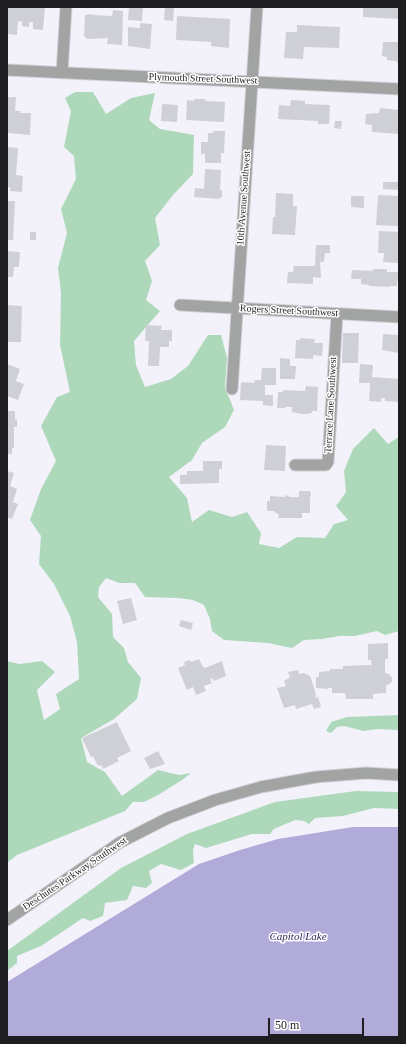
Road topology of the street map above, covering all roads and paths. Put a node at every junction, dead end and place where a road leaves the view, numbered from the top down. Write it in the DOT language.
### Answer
graph roads {
  1 [pos="66,7"];
  2 [pos="257,7"];
  3 [pos="7,70"];
  4 [pos="62,73"];
  5 [pos="252,81"];
  6 [pos="399,88"];
  7 [pos="180,305"];
  8 [pos="237,308"];
  9 [pos="337,314"];
  10 [pos="399,317"];
  11 [pos="232,389"];
  12 [pos="295,465"];
  13 [pos="399,775"];
  14 [pos="7,920"];
  1 -- 4 [label="street"];
  2 -- 5 [label="street, 10th Avenue Southwest"];
  3 -- 4 [label="street, Plymouth Street Southwest"];
  4 -- 5 [label="street, Plymouth Street Southwest"];
  5 -- 6 [label="street, Plymouth Street Southwest"];
  5 -- 8 [label="street, 10th Avenue Southwest"];
  7 -- 8 [label="street, Rogers Street Southwest"];
  8 -- 9 [label="street, Rogers Street Southwest"];
  8 -- 11 [label="street, 10th Avenue Southwest"];
  9 -- 10 [label="street, Rogers Street Southwest"];
  9 -- 12 [label="street, Terrace Lane Southwest"];
  13 -- 14 [label="street, Deschutes Parkway Southwest"];
}
